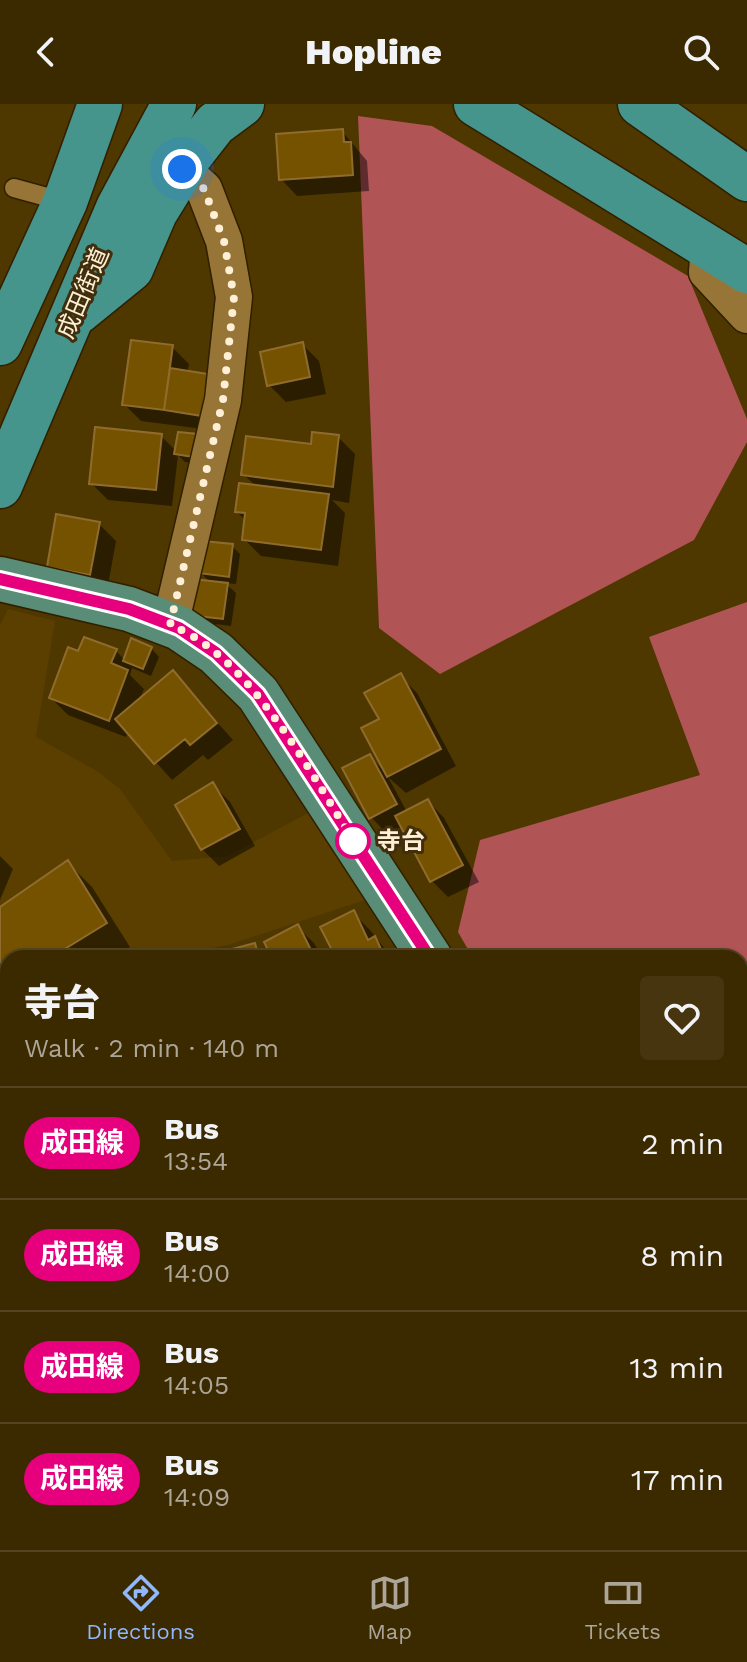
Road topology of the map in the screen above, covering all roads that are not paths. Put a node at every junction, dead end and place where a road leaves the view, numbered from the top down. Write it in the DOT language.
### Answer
graph roads {
  1 [pos="100,104"];
  2 [pos="174,104"];
  3 [pos="242,104"];
  4 [pos="476,104"];
  5 [pos="608,104"];
  6 [pos="656,116"];
  7 [pos="182,169"];
  8 [pos="747,179"];
  9 [pos="14,188"];
  10 [pos="65,202"];
  11 [pos="709,246"];
  12 [pos="747,271"];
  13 [pos="747,315"];
  14 [pos="73,316"];
  15 [pos="0,343"];
  16 [pos="0,486"];
  17 [pos="0,579"];
  18 [pos="170,625"];
  19 [pos="425,950"];
  1 -- 10 [label="highway"];
  2 -- 14 [label="highway, 成田街道"];
  3 -- 7 [label="highway"];
  4 -- 11 [label="highway"];
  5 -- 6 [label="highway"];
  6 -- 8 [label="highway"];
  7 -- 14 [label="highway"];
  7 -- 18 [label="street"];
  9 -- 10 [label="lane"];
  10 -- 15 [label="highway"];
  11 -- 12 [label="highway"];
  11 -- 13 [label="street"];
  14 -- 16 [label="highway, 成田街道"];
  17 -- 18 [label="main road"];
  18 -- 19 [label="main road"];
}
